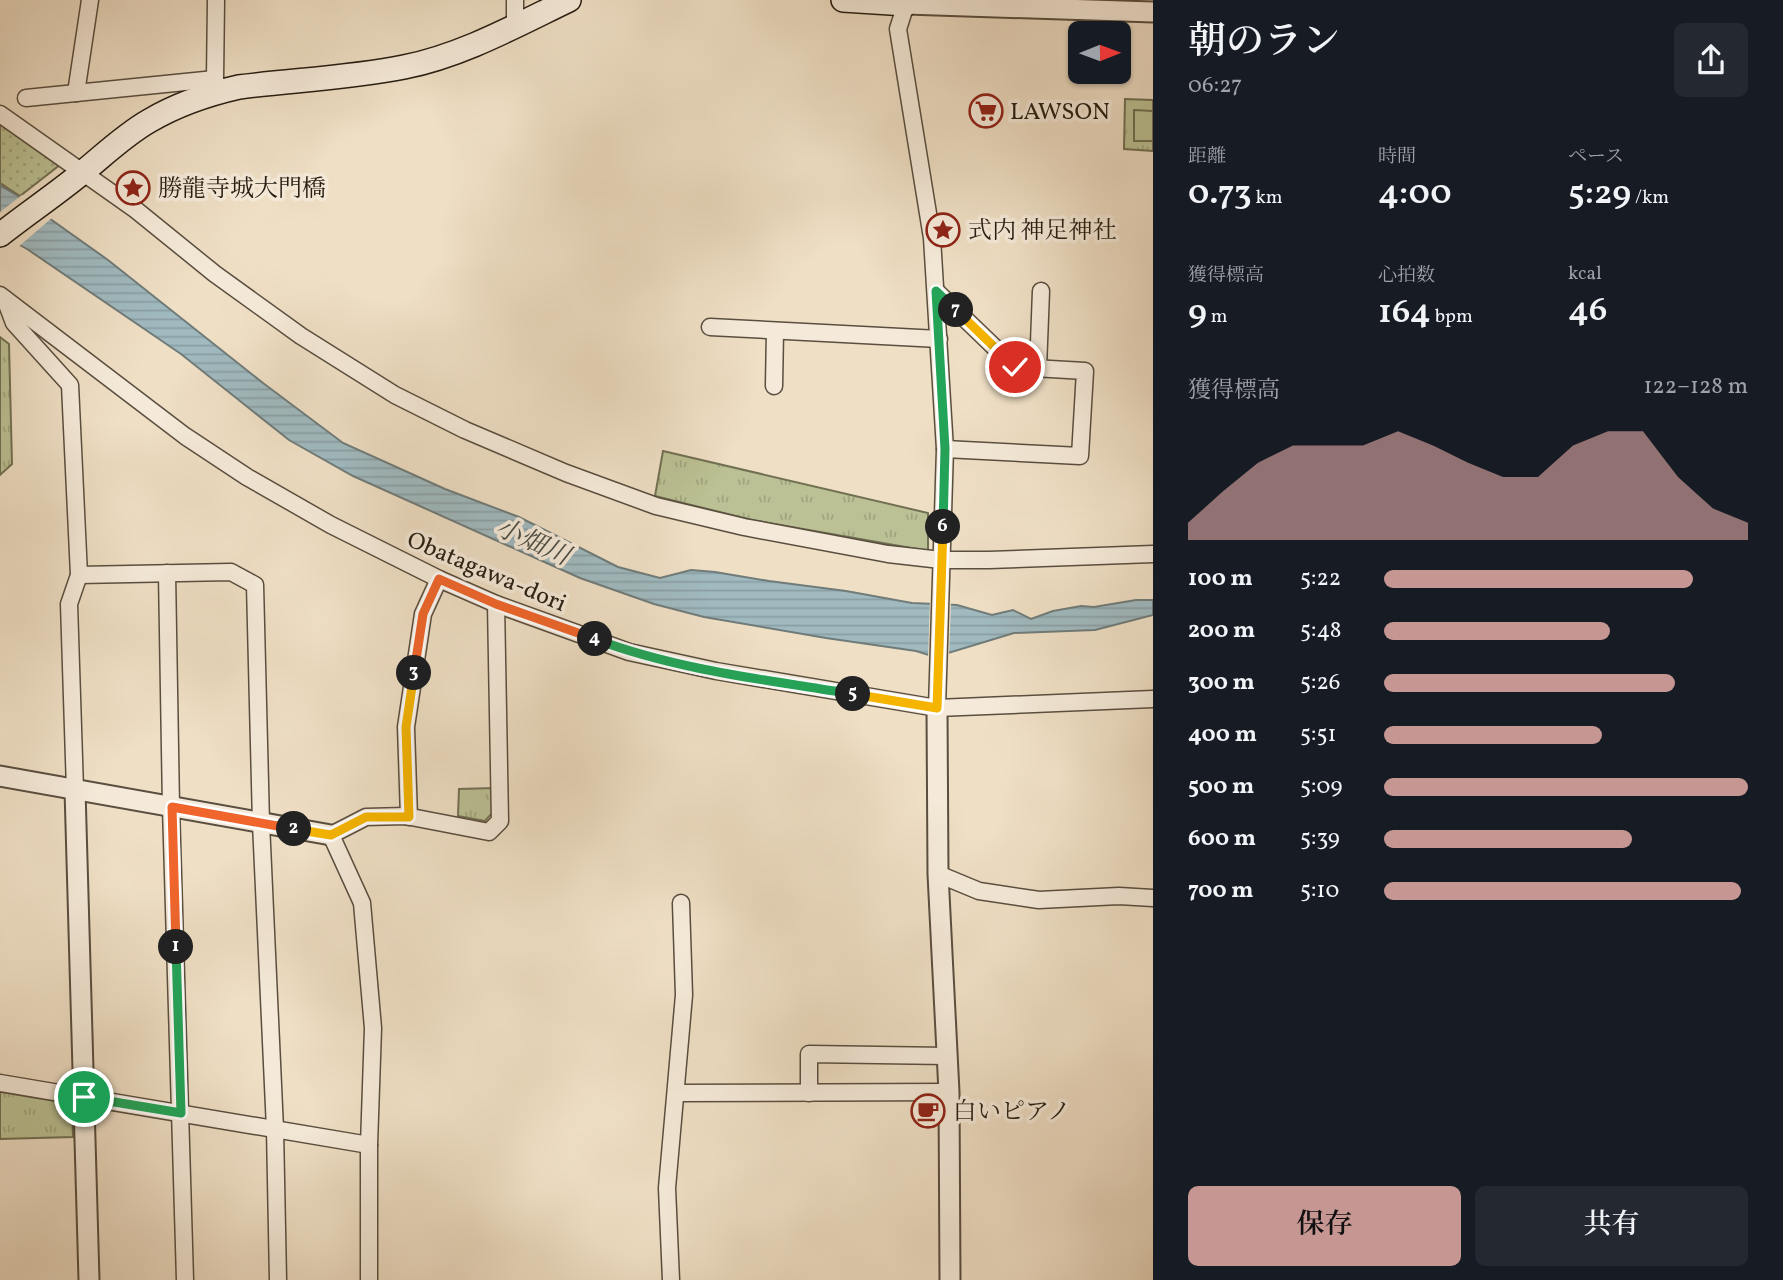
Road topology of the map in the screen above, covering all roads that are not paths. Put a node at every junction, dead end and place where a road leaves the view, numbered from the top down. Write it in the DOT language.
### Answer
graph roads {
  1 [pos="90,0"];
  2 [pos="216,0"];
  3 [pos="515,0"];
  4 [pos="569,0"];
  5 [pos="843,0"];
  6 [pos="907,2"];
  7 [pos="1000,4"];
  8 [pos="1111,5"];
  9 [pos="1153,12"];
  10 [pos="515,26"];
  11 [pos="216,85"];
  12 [pos="76,93"];
  13 [pos="26,98"];
  14 [pos="0,114"];
  15 [pos="78,176"];
  16 [pos="0,235"];
  17 [pos="1041,290"];
  18 [pos="936,291"];
  19 [pos="3,297"];
  20 [pos="710,327"];
  21 [pos="775,331"];
  22 [pos="939,339"];
  23 [pos="1038,368"];
  24 [pos="774,386"];
  25 [pos="945,449"];
  26 [pos="1153,554"];
  27 [pos="941,564"];
  28 [pos="167,573"];
  29 [pos="79,575"];
  30 [pos="439,579"];
  31 [pos="496,604"];
  32 [pos="1153,699"];
  33 [pos="937,708"];
  34 [pos="0,776"];
  35 [pos="75,790"];
  36 [pos="172,807"];
  37 [pos="409,817"];
  38 [pos="261,823"];
  39 [pos="331,835"];
  40 [pos="939,874"];
  41 [pos="1153,898"];
  42 [pos="681,903"];
  43 [pos="947,1056"];
  44 [pos="0,1083"];
  45 [pos="949,1092"];
  46 [pos="676,1093"];
  47 [pos="808,1093"];
  48 [pos="84,1097"];
  49 [pos="181,1113"];
  50 [pos="275,1129"];
  51 [pos="369,1145"];
  52 [pos="89,1280"];
  53 [pos="185,1280"];
  54 [pos="278,1280"];
  55 [pos="369,1280"];
  56 [pos="671,1280"];
  57 [pos="950,1280"];
  1 -- 12 [label="street"];
  2 -- 11 [label="street"];
  3 -- 10 [label="street"];
  4 -- 10 [label="main road"];
  5 -- 6 [label="main road"];
  6 -- 7 [label="street"];
  6 -- 18 [label="street"];
  7 -- 8 [label="street"];
  8 -- 9 [label="street"];
  10 -- 11 [label="main road"];
  11 -- 12 [label="street"];
  11 -- 15 [label="main road"];
  12 -- 13 [label="street"];
  14 -- 15 [label="street"];
  15 -- 16 [label="main road"];
  15 -- 27 [label="street"];
  17 -- 23 [label="street"];
  18 -- 22 [label="street"];
  18 -- 23 [label="street"];
  19 -- 29 [label="street"];
  19 -- 30 [label="street, Obatagawa-dori"];
  20 -- 21 [label="street"];
  21 -- 22 [label="street"];
  21 -- 24 [label="street"];
  22 -- 25 [label="street"];
  23 -- 25 [label="street"];
  25 -- 27 [label="street"];
  26 -- 27 [label="street"];
  27 -- 33 [label="street"];
  28 -- 29 [label="street"];
  28 -- 36 [label="street"];
  28 -- 38 [label="street"];
  29 -- 35 [label="street"];
  30 -- 31 [label="street, Obatagawa-dori"];
  30 -- 37 [label="street"];
  31 -- 33 [label="street, Obatagawa-dori"];
  31 -- 37 [label="street"];
  32 -- 33 [label="street, Obatagawa-dori"];
  33 -- 40 [label="street"];
  34 -- 35 [label="street"];
  35 -- 36 [label="street"];
  35 -- 48 [label="street"];
  36 -- 38 [label="street"];
  36 -- 49 [label="street"];
  37 -- 39 [label="street"];
  38 -- 39 [label="street"];
  38 -- 50 [label="street"];
  39 -- 51 [label="street"];
  40 -- 41 [label="street"];
  40 -- 43 [label="street"];
  42 -- 46 [label="street"];
  43 -- 45 [label="street"];
  43 -- 47 [label="street"];
  44 -- 48 [label="street"];
  45 -- 47 [label="street"];
  45 -- 57 [label="street"];
  46 -- 47 [label="street"];
  46 -- 56 [label="street"];
  48 -- 49 [label="street"];
  48 -- 52 [label="street"];
  49 -- 50 [label="street"];
  49 -- 53 [label="street"];
  50 -- 51 [label="street"];
  50 -- 54 [label="street"];
  51 -- 55 [label="street"];
}
